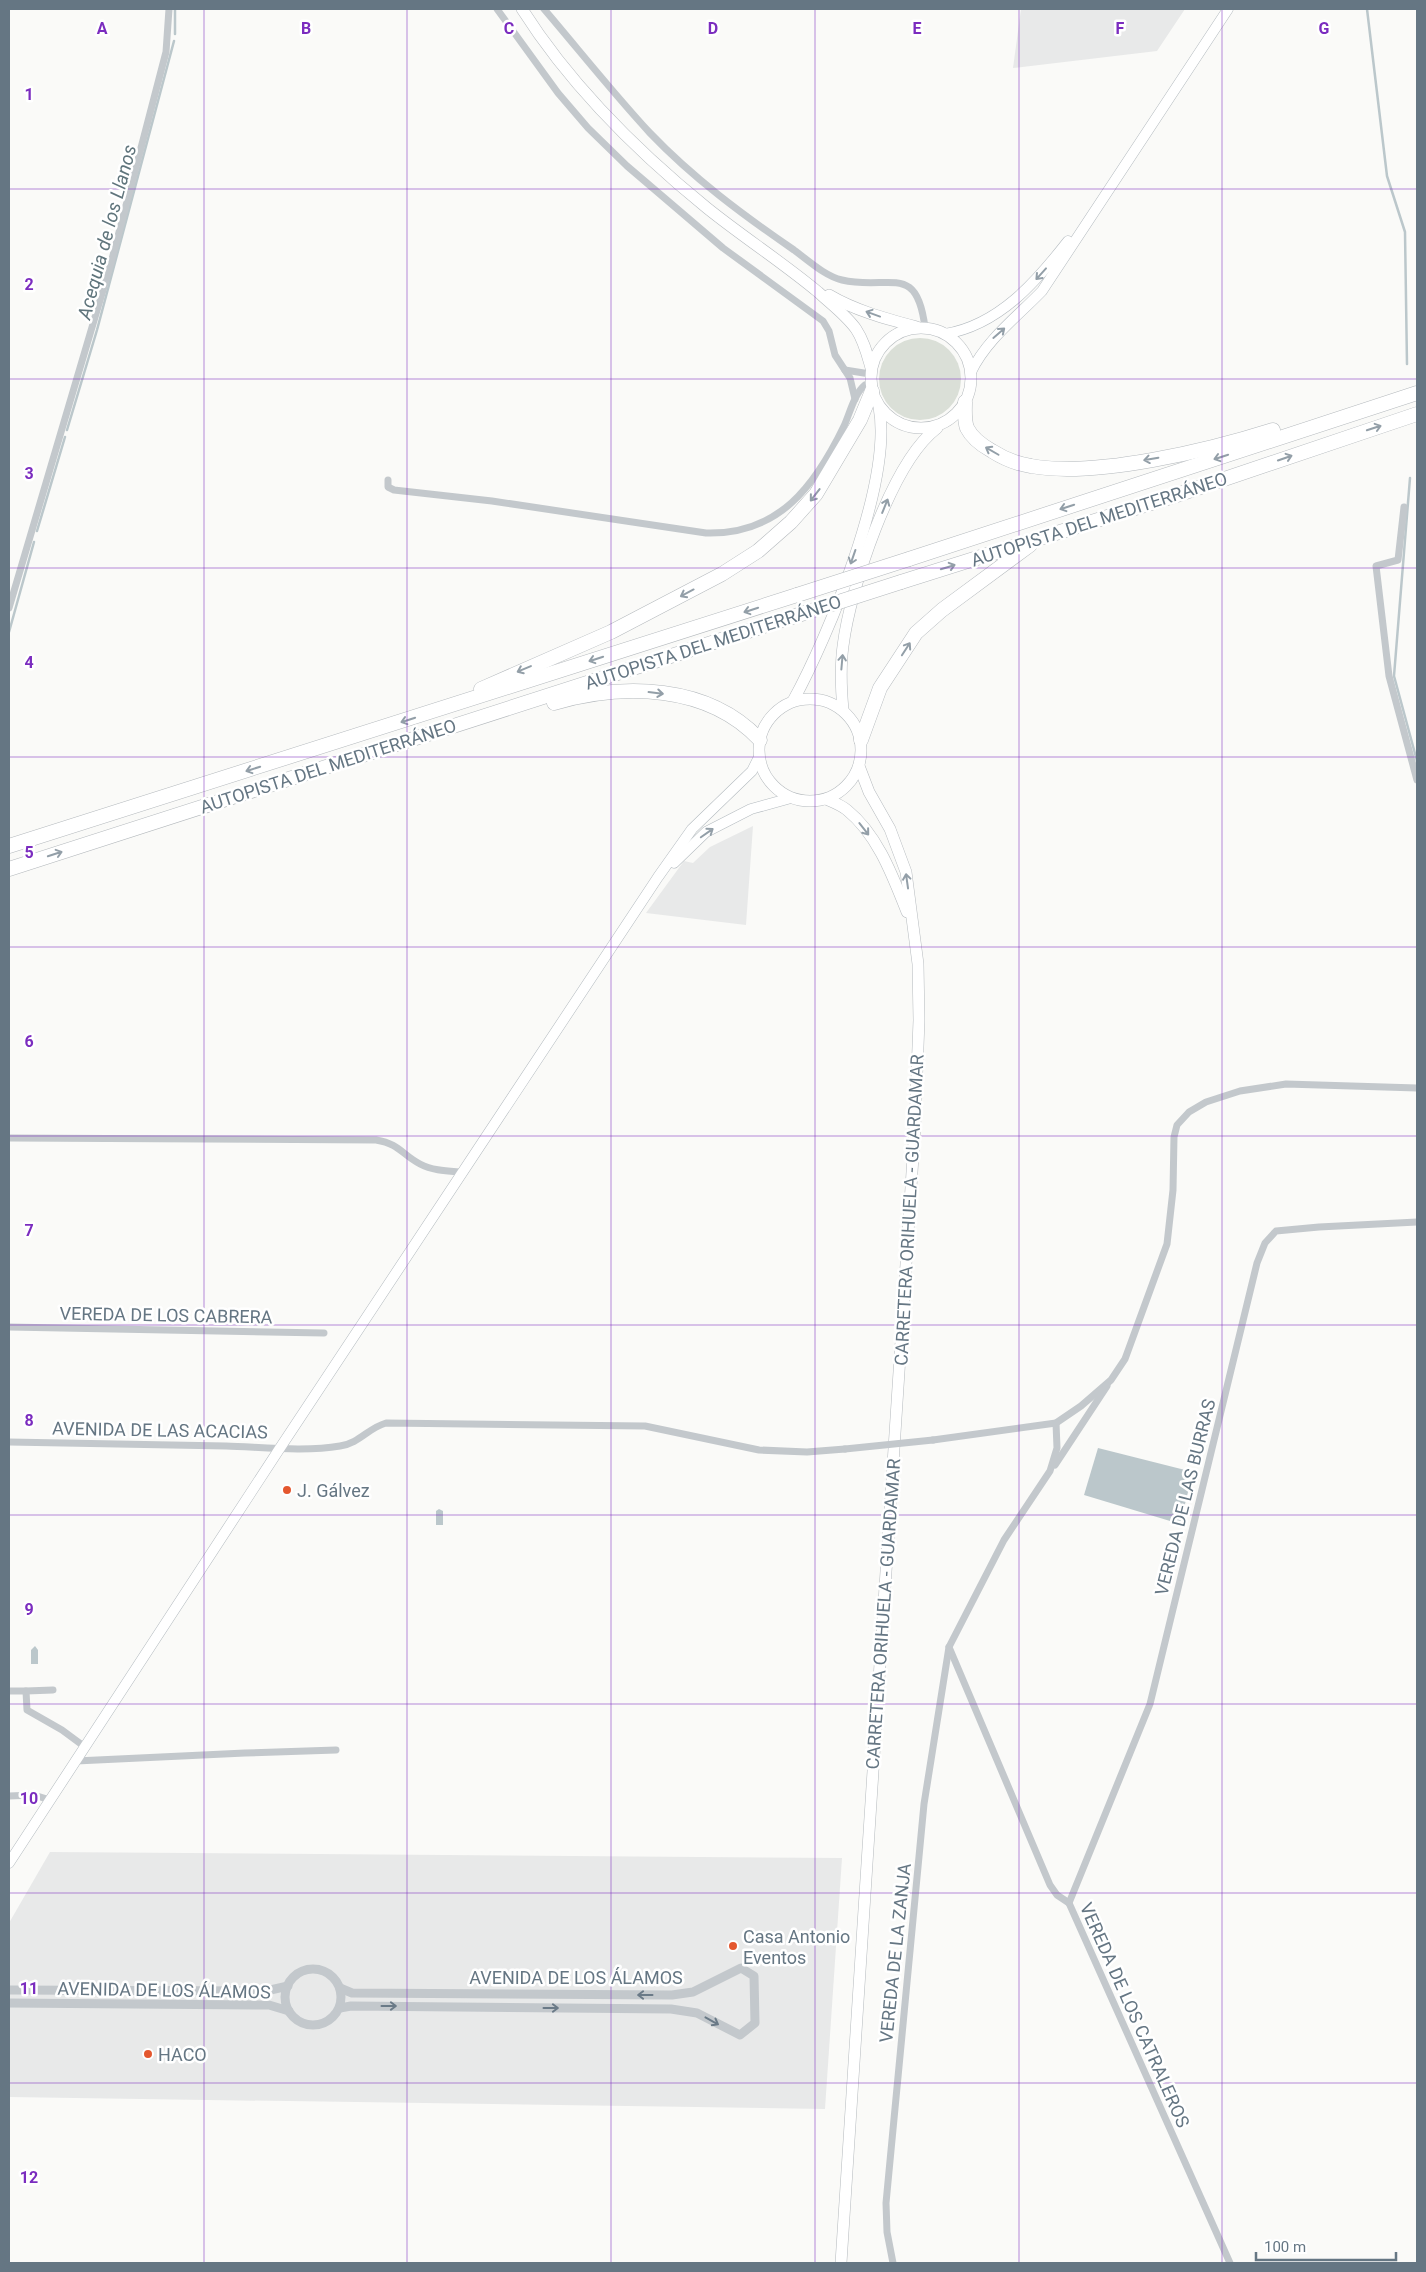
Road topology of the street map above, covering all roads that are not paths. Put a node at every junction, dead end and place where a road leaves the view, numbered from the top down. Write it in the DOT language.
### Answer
graph roads {
  1 [pos="169,9"];
  2 [pos="496,9"];
  3 [pos="522,9"];
  4 [pos="544,9"];
  5 [pos="1228,9"];
  6 [pos="1105,195"];
  7 [pos="802,279"];
  8 [pos="922,328"];
  9 [pos="945,334"];
  10 [pos="845,370"];
  11 [pos="971,372"];
  12 [pos="850,378"];
  13 [pos="870,381"];
  14 [pos="1417,386"];
  15 [pos="1417,393"];
  16 [pos="855,399"];
  17 [pos="965,402"];
  18 [pos="879,407"];
  19 [pos="1417,414"];
  20 [pos="943,424"];
  21 [pos="388,480"];
  22 [pos="1404,508"];
  23 [pos="1039,538"];
  24 [pos="9,608"];
  25 [pos="793,701"];
  26 [pos="441,709"];
  27 [pos="844,710"];
  28 [pos="760,740"];
  29 [pos="861,740"];
  30 [pos="387,748"];
  31 [pos="759,757"];
  32 [pos="859,766"];
  33 [pos="1417,780"];
  34 [pos="791,798"];
  35 [pos="826,799"];
  36 [pos="9,846"];
  37 [pos="9,869"];
  38 [pos="658,877"];
  39 [pos="918,964"];
  40 [pos="1417,1088"];
  41 [pos="9,1138"];
  42 [pos="462,1172"];
  43 [pos="1417,1222"];
  44 [pos="9,1327"];
  45 [pos="324,1333"];
  46 [pos="1111,1380"];
  47 [pos="1056,1423"];
  48 [pos="9,1442"];
  49 [pos="280,1448"];
  50 [pos="1050,1471"];
  51 [pos="949,1647"];
  52 [pos="53,1690"];
  53 [pos="9,1691"];
  54 [pos="26,1691"];
  55 [pos="85,1747"];
  56 [pos="336,1750"];
  57 [pos="76,1761"];
  58 [pos="9,1796"];
  59 [pos="50,1800"];
  60 [pos="9,1863"];
  61 [pos="1069,1903"];
  62 [pos="288,1986"];
  63 [pos="340,1988"];
  64 [pos="9,1990"];
  65 [pos="9,2003"];
  66 [pos="340,2008"];
  67 [pos="289,2012"];
  68 [pos="841,2263"];
  69 [pos="893,2263"];
  70 [pos="1230,2263"];
  1 -- 24 [label="street"];
  2 -- 10 [label="street"];
  3 -- 7 [label="main road"];
  4 -- 8 [label="street"];
  5 -- 6 [label="main road"];
  6 -- 9 [label="main road, one-way"];
  11 -- 6 [label="main road, one-way"];
  8 -- 7 [label="main road, one-way"];
  7 -- 13 [label="main road"];
  8 -- 9 [label="main road"];
  8 -- 13 [label="main road"];
  9 -- 11 [label="main road"];
  10 -- 12 [label="street"];
  10 -- 13 [label="street"];
  11 -- 17 [label="main road"];
  12 -- 13 [label="street"];
  12 -- 16 [label="street"];
  13 -- 16 [label="street"];
  13 -- 18 [label="main road"];
  13 -- 26 [label="highway, one-way"];
  14 -- 17 [label="highway, one-way"];
  15 -- 26 [label="highway, AUTOPISTA DEL MEDITERRÁNEO, one-way, bridge"];
  16 -- 21 [label="street"];
  17 -- 20 [label="main road"];
  18 -- 20 [label="main road"];
  18 -- 25 [label="main road, one-way"];
  23 -- 19 [label="highway, AUTOPISTA DEL MEDITERRÁNEO, one-way"];
  27 -- 20 [label="main road, one-way"];
  22 -- 33 [label="street"];
  29 -- 23 [label="highway, one-way"];
  30 -- 23 [label="highway, AUTOPISTA DEL MEDITERRÁNEO, one-way, bridge"];
  25 -- 27 [label="main road"];
  25 -- 28 [label="main road"];
  26 -- 36 [label="highway, AUTOPISTA DEL MEDITERRÁNEO, one-way"];
  27 -- 29 [label="main road"];
  30 -- 28 [label="highway, one-way"];
  28 -- 31 [label="main road"];
  29 -- 32 [label="main road"];
  37 -- 30 [label="highway, AUTOPISTA DEL MEDITERRÁNEO, one-way"];
  31 -- 34 [label="main road"];
  31 -- 38 [label="main road"];
  32 -- 35 [label="main road"];
  39 -- 32 [label="main road, CARRETERA ORIHUELA - GUARDAMAR, one-way"];
  34 -- 35 [label="main road"];
  38 -- 34 [label="main road, one-way"];
  35 -- 39 [label="main road, CARRETERA ORIHUELA - GUARDAMAR, one-way"];
  38 -- 42 [label="main road"];
  39 -- 68 [label="main road, CARRETERA ORIHUELA - GUARDAMAR"];
  40 -- 46 [label="street, VEREDA DE LA ZANJA"];
  41 -- 42 [label="street"];
  42 -- 49 [label="main road"];
  43 -- 61 [label="street, VEREDA DE LAS BURRAS"];
  44 -- 45 [label="street, VEREDA DE LOS CABRERA"];
  46 -- 47 [label="street"];
  46 -- 50 [label="street, VEREDA DE LA ZANJA"];
  47 -- 49 [label="street, AVENIDA DE LAS ACACIAS, bridge"];
  47 -- 50 [label="street"];
  48 -- 49 [label="street, AVENIDA DE LAS ACACIAS"];
  49 -- 55 [label="main road"];
  50 -- 51 [label="street, VEREDA DE LA ZANJA"];
  51 -- 61 [label="street, VEREDA DE LOS CATRALEROS"];
  51 -- 69 [label="street, VEREDA DE LA ZANJA"];
  52 -- 54 [label="street"];
  53 -- 54 [label="street"];
  54 -- 55 [label="street"];
  55 -- 57 [label="main road"];
  56 -- 57 [label="street"];
  57 -- 59 [label="main road"];
  58 -- 59 [label="street"];
  59 -- 60 [label="main road"];
  61 -- 70 [label="street, VEREDA DE LOS CATRALEROS"];
  62 -- 63 [label="street"];
  62 -- 64 [label="street, AVENIDA DE LOS ÁLAMOS"];
  62 -- 67 [label="street"];
  63 -- 66 [label="street"];
  66 -- 63 [label="street, AVENIDA DE LOS ÁLAMOS, one-way"];
  65 -- 67 [label="street, AVENIDA DE LOS ÁLAMOS"];
  66 -- 67 [label="street"];
}
